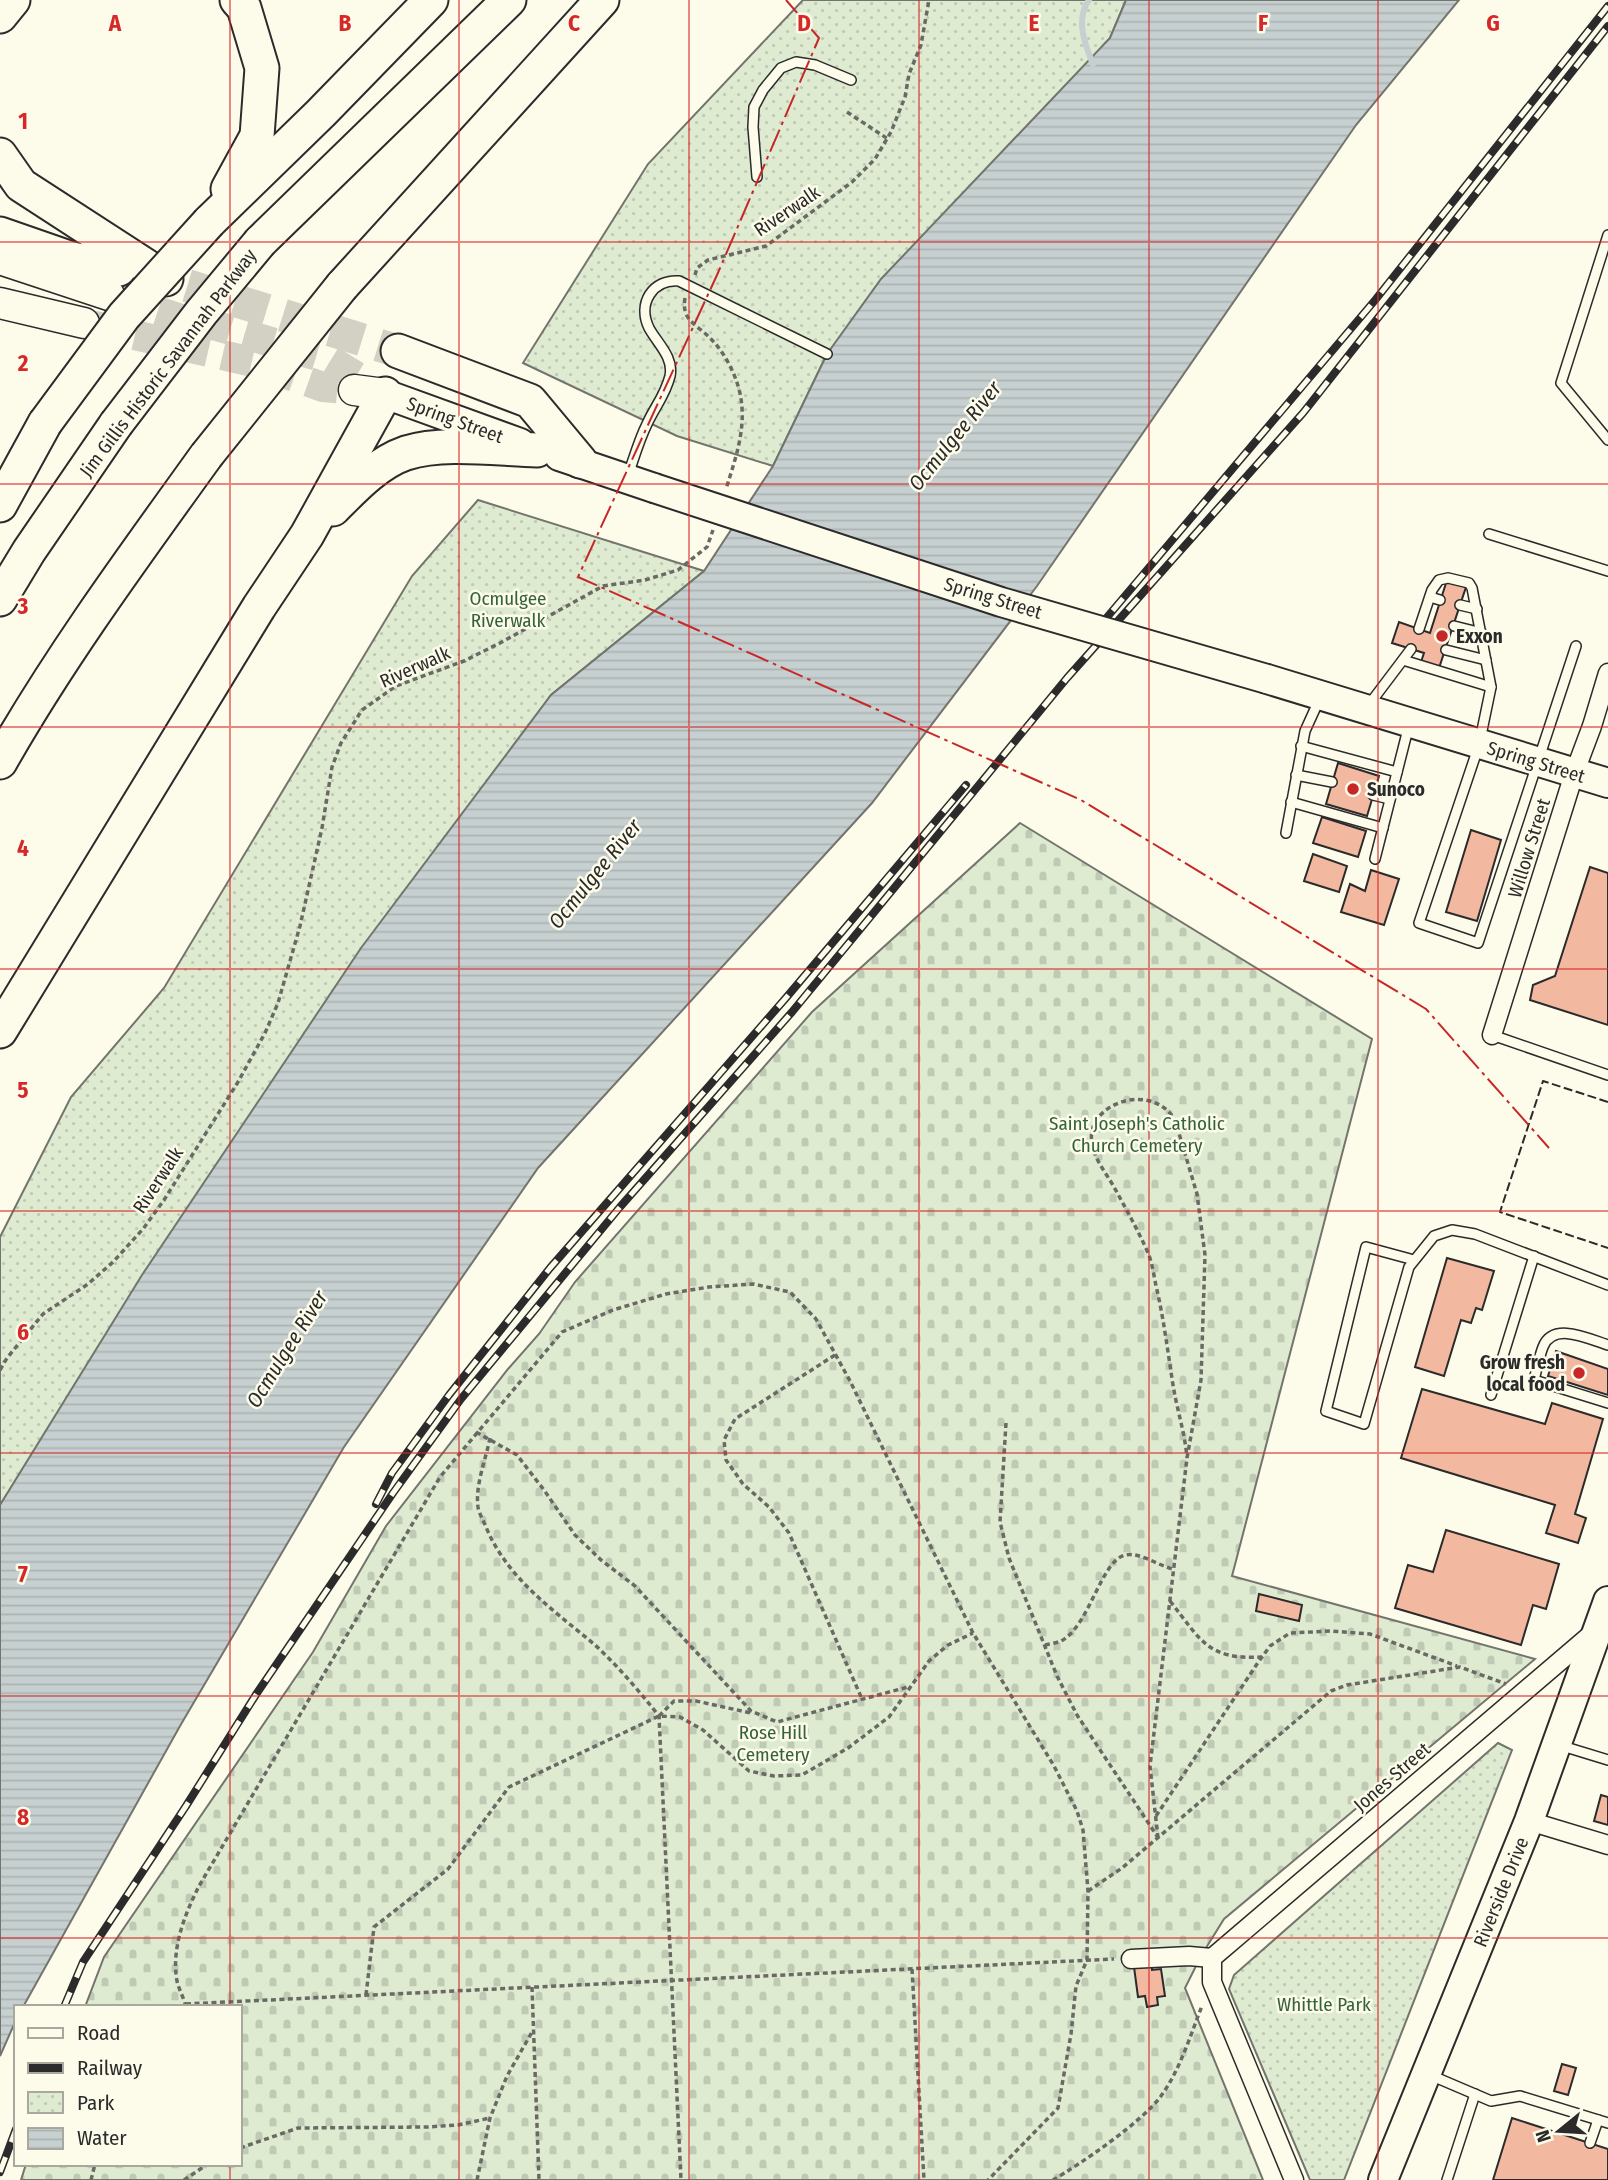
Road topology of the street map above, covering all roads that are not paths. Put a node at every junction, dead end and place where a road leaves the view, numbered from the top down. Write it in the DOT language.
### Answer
graph roads {
  1 [pos="13,0"];
  2 [pos="237,0"];
  3 [pos="431,0"];
  4 [pos="509,0"];
  5 [pos="602,0"];
  6 [pos="0,16"];
  7 [pos="852,80"];
  8 [pos="0,155"];
  9 [pos="757,177"];
  10 [pos="209,222"];
  11 [pos="0,234"];
  12 [pos="1608,234"];
  13 [pos="0,260"];
  14 [pos="166,279"];
  15 [pos="114,282"];
  16 [pos="0,303"];
  17 [pos="84,323"];
  18 [pos="398,351"];
  19 [pos="827,354"];
  20 [pos="366,388"];
  21 [pos="1608,440"];
  22 [pos="537,450"];
  23 [pos="580,461"];
  24 [pos="626,480"];
  25 [pos="0,505"];
  26 [pos="1489,534"];
  27 [pos="306,535"];
  28 [pos="1608,571"];
  29 [pos="1430,597"];
  30 [pos="0,599"];
  31 [pos="1440,600"];
  32 [pos="1460,605"];
  33 [pos="1477,609"];
  34 [pos="1423,617"];
  35 [pos="1433,620"];
  36 [pos="1454,626"];
  37 [pos="1419,629"];
  38 [pos="1482,633"];
  39 [pos="1576,646"];
  40 [pos="1411,649"];
  41 [pos="1446,650"];
  42 [pos="1402,660"];
  43 [pos="1486,660"];
  44 [pos="1608,673"];
  45 [pos="1491,687"];
  46 [pos="1321,696"];
  47 [pos="1367,708"];
  48 [pos="1409,723"];
  49 [pos="1479,745"];
  50 [pos="1301,746"];
  51 [pos="0,762"];
  52 [pos="1539,763"];
  53 [pos="1397,772"];
  54 [pos="1574,774"];
  55 [pos="1296,775"];
  56 [pos="1332,782"];
  57 [pos="1608,783"];
  58 [pos="1373,795"];
  59 [pos="1390,799"];
  60 [pos="1291,803"];
  61 [pos="1383,828"];
  62 [pos="1286,833"];
  63 [pos="1375,859"];
  64 [pos="0,1031"];
  65 [pos="1492,1035"];
  66 [pos="1608,1075"];
  67 [pos="1534,1256"];
  68 [pos="1414,1260"];
  69 [pos="1608,1285"];
  70 [pos="1608,1345"];
  71 [pos="1491,1395"];
  72 [pos="1608,1404"];
  73 [pos="1608,1601"];
  74 [pos="1600,1628"];
  75 [pos="1558,1744"];
  76 [pos="1608,1760"];
  77 [pos="1529,1821"];
  78 [pos="1608,1845"];
  79 [pos="1212,1958"];
  80 [pos="1131,1959"];
  81 [pos="1426,2074"];
  82 [pos="1475,2094"];
  83 [pos="1598,2120"];
  84 [pos="1608,2123"];
  85 [pos="1590,2143"];
  86 [pos="1294,2180"];
  87 [pos="1383,2180"];
  88 [pos="1447,2180"];
  1 -- 6 [label="highway"];
  2 -- 10 [label="highway"];
  3 -- 10 [label="highway"];
  4 -- 30 [label="highway, Jim Gillis Historic Savannah Parkway, bridge"];
  5 -- 51 [label="highway, bridge"];
  7 -- 9 [label="lane"];
  8 -- 14 [label="highway"];
  10 -- 25 [label="highway, bridge"];
  11 -- 15 [label="highway"];
  12 -- 21 [label="lane"];
  13 -- 15 [label="highway"];
  16 -- 17 [label="highway"];
  18 -- 23 [label="highway"];
  19 -- 24 [label="lane"];
  20 -- 22 [label="main road, Spring Street"];
  20 -- 27 [label="highway"];
  22 -- 23 [label="main road, Spring Street"];
  22 -- 27 [label="highway"];
  23 -- 24 [label="main road, Spring Street"];
  24 -- 46 [label="main road, Spring Street, bridge"];
  26 -- 28 [label="lane"];
  27 -- 64 [label="highway"];
  29 -- 31 [label="lane"];
  29 -- 33 [label="lane"];
  29 -- 34 [label="lane"];
  32 -- 33 [label="lane"];
  33 -- 38 [label="lane"];
  34 -- 35 [label="lane"];
  34 -- 37 [label="lane"];
  36 -- 38 [label="lane"];
  38 -- 43 [label="lane"];
  39 -- 52 [label="lane"];
  40 -- 42 [label="lane"];
  41 -- 43 [label="lane"];
  42 -- 45 [label="lane"];
  42 -- 47 [label="lane"];
  43 -- 45 [label="lane"];
  44 -- 54 [label="street, Willow Street"];
  45 -- 49 [label="lane"];
  46 -- 47 [label="main road, Spring Street"];
  46 -- 50 [label="lane"];
  47 -- 48 [label="main road, Spring Street"];
  48 -- 49 [label="main road, Spring Street"];
  48 -- 53 [label="lane"];
  49 -- 52 [label="main road, Spring Street"];
  49 -- 52 [label="lane"];
  50 -- 53 [label="lane"];
  50 -- 55 [label="lane"];
  52 -- 54 [label="main road, Spring Street"];
  53 -- 59 [label="lane"];
  54 -- 57 [label="main road, Spring Street"];
  54 -- 65 [label="street, Willow Street"];
  55 -- 56 [label="lane"];
  55 -- 60 [label="lane"];
  58 -- 59 [label="lane"];
  59 -- 61 [label="lane"];
  60 -- 61 [label="lane"];
  60 -- 62 [label="lane"];
  61 -- 63 [label="lane"];
  65 -- 66 [label="lane"];
  67 -- 68 [label="lane"];
  67 -- 69 [label="lane"];
  67 -- 71 [label="lane"];
  68 -- 68 [label="lane"];
  70 -- 72 [label="lane"];
  73 -- 74 [label="main road, Riverside Drive"];
  74 -- 75 [label="main road, Riverside Drive"];
  74 -- 79 [label="street, Jones Street"];
  75 -- 76 [label="lane"];
  75 -- 77 [label="main road, Riverside Drive"];
  77 -- 78 [label="street"];
  77 -- 81 [label="main road, Riverside Drive"];
  79 -- 80 [label="street"];
  79 -- 86 [label="street"];
  81 -- 82 [label="lane"];
  81 -- 87 [label="main road, Riverside Drive"];
  82 -- 83 [label="lane"];
  82 -- 88 [label="lane"];
  83 -- 84 [label="lane"];
  83 -- 85 [label="lane"];
}
